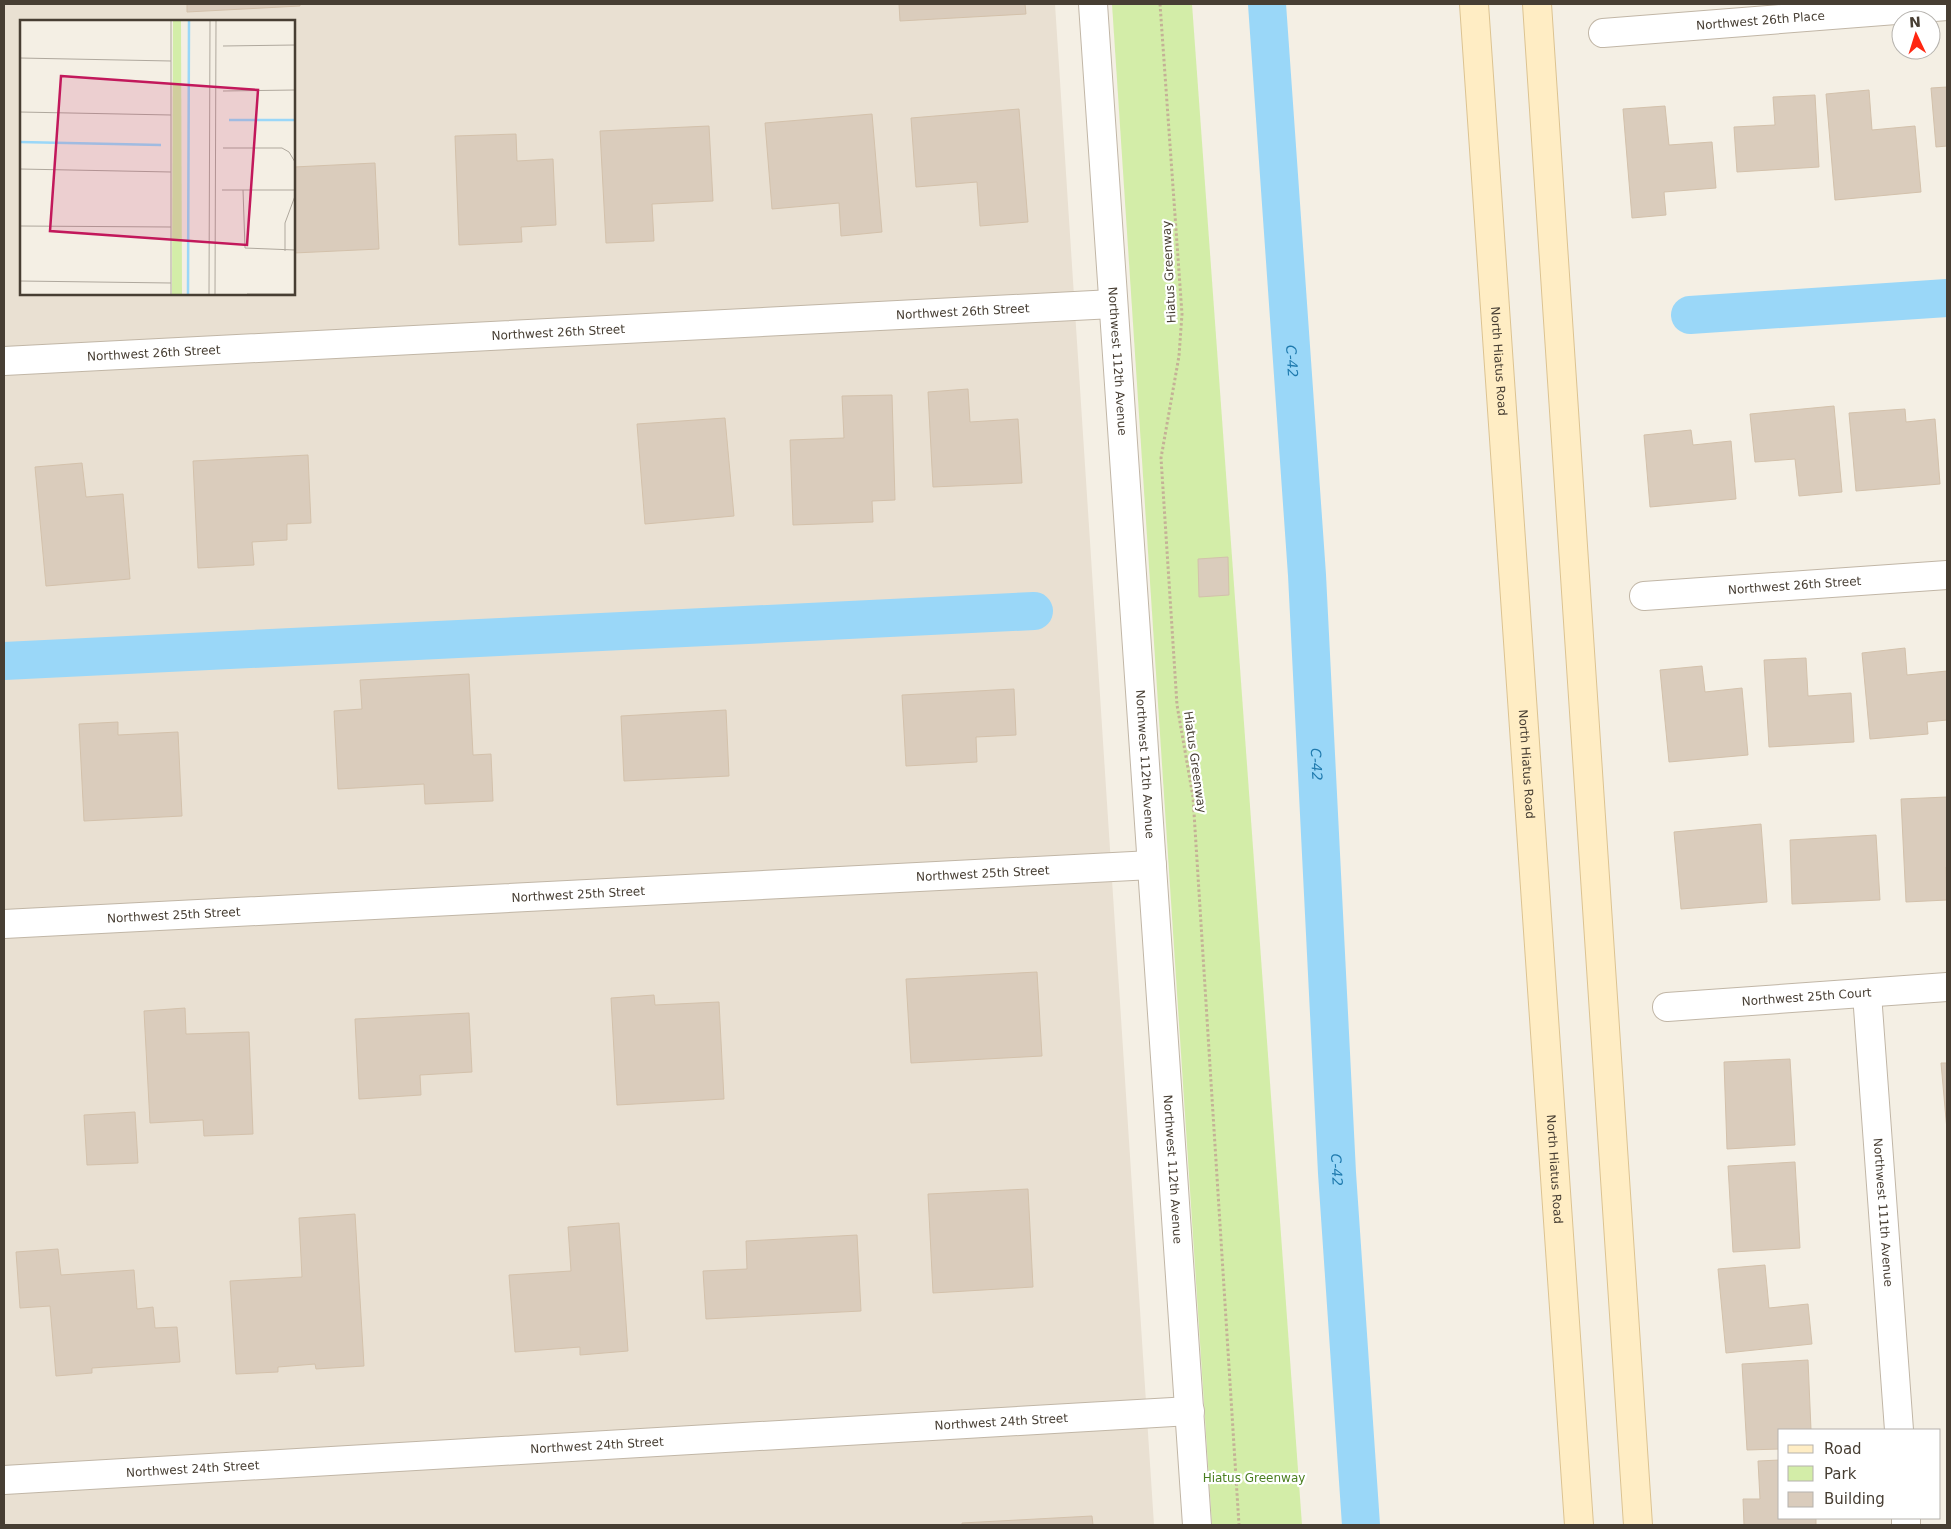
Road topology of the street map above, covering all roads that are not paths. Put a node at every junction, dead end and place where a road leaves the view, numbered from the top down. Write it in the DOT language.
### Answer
graph roads {
  1 [pos="1093,4"];
  2 [pos="1474,4"];
  3 [pos="1537,4"];
  4 [pos="1947,6"];
  5 [pos="1603,33"];
  6 [pos="1113,304"];
  7 [pos="4,361"];
  8 [pos="1947,575"];
  9 [pos="1644,596"];
  10 [pos="1152,866"];
  11 [pos="4,924"];
  12 [pos="1947,987"];
  13 [pos="1866,994"];
  14 [pos="1667,1007"];
  15 [pos="1190,1411"];
  16 [pos="1899,1429"];
  17 [pos="4,1480"];
  18 [pos="1197,1525"];
  19 [pos="1579,1525"];
  20 [pos="1638,1525"];
  1 -- 6 [label="street, Northwest 112th Avenue"];
  2 -- 19 [label="main road, North Hiatus Road"];
  3 -- 20 [label="main road"];
  4 -- 5 [label="street, Northwest 26th Place"];
  6 -- 7 [label="street, Northwest 26th Street"];
  6 -- 10 [label="street, Northwest 112th Avenue"];
  8 -- 9 [label="street, Northwest 26th Street"];
  10 -- 11 [label="street, Northwest 25th Street"];
  10 -- 15 [label="street, Northwest 112th Avenue"];
  12 -- 13 [label="street, Northwest 25th Court"];
  13 -- 14 [label="street, Northwest 25th Court"];
  13 -- 16 [label="street, Northwest 111th Avenue"];
  15 -- 17 [label="street, Northwest 24th Street"];
  15 -- 18 [label="street, Northwest 112th Avenue"];
}
